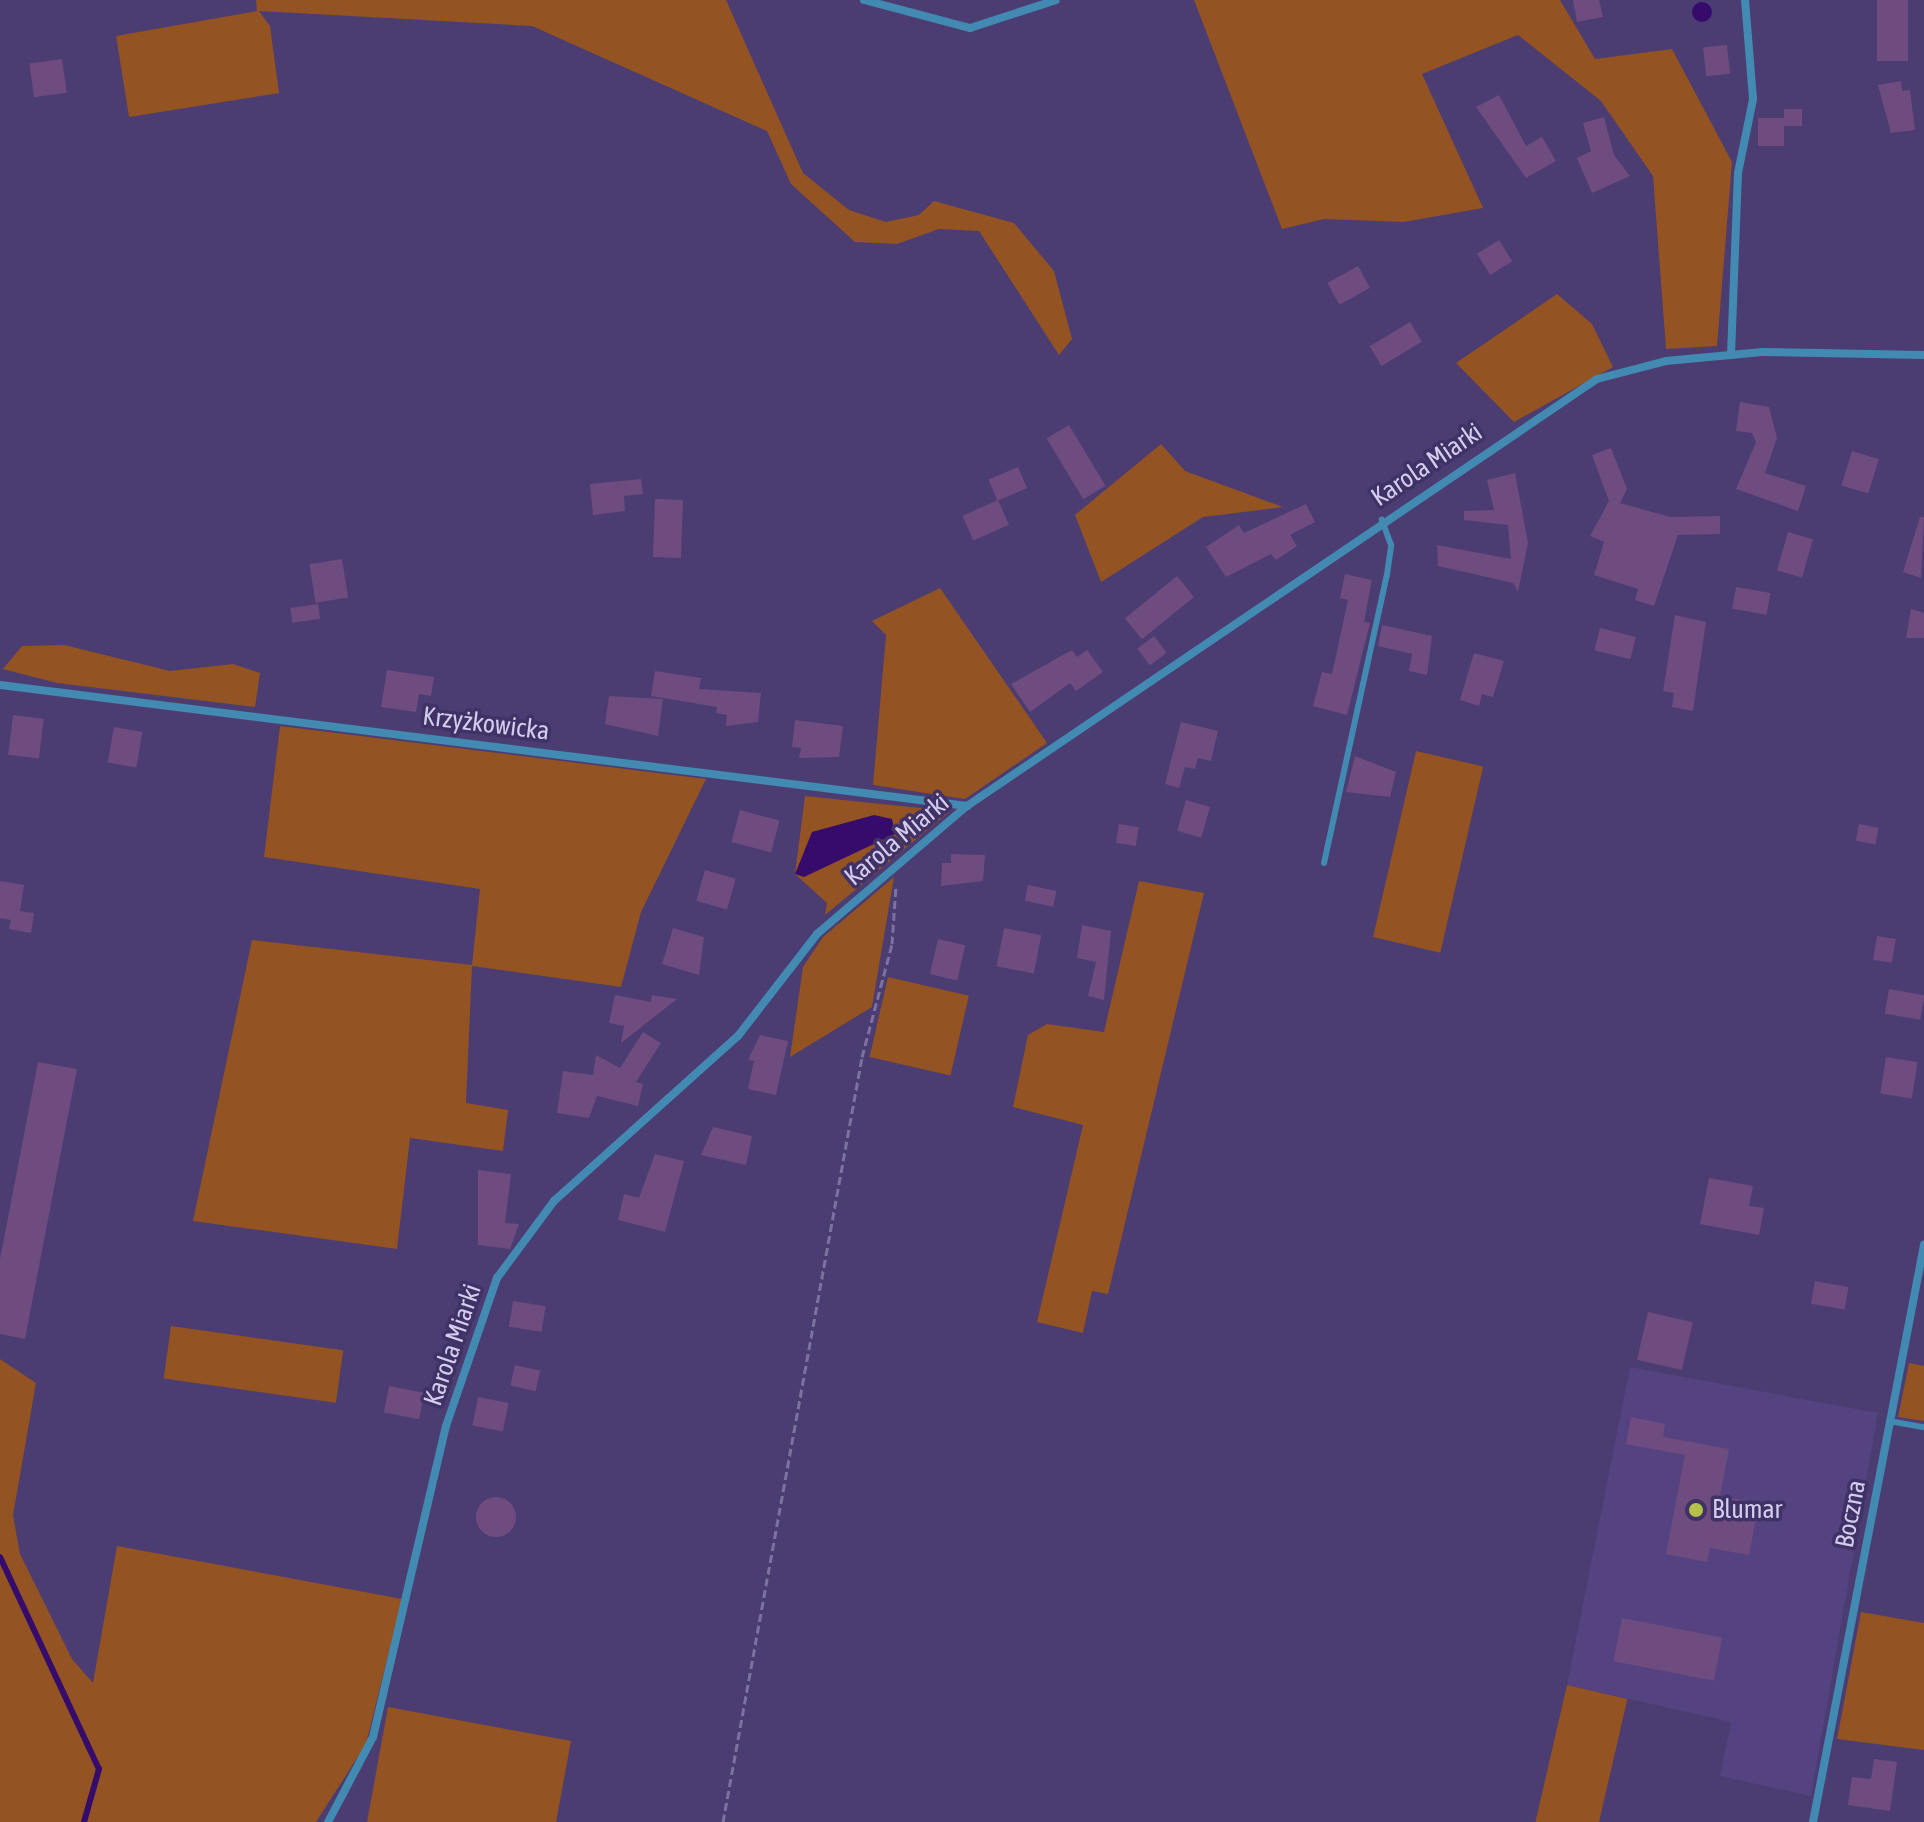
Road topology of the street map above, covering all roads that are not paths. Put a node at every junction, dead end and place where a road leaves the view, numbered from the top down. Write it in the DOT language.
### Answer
graph roads {
  1 [pos="864,0"];
  2 [pos="1056,0"];
  3 [pos="1745,0"];
  4 [pos="1731,355"];
  5 [pos="1924,355"];
  6 [pos="1382,520"];
  7 [pos="0,685"];
  8 [pos="967,806"];
  9 [pos="1324,863"];
  10 [pos="1924,1245"];
  11 [pos="1889,1421"];
  12 [pos="1924,1427"];
  13 [pos="328,1822"];
  14 [pos="1813,1822"];
  1 -- 2 [label="street"];
  3 -- 4 [label="street"];
  4 -- 5 [label="street, Karola Miarki"];
  4 -- 6 [label="street, Karola Miarki"];
  6 -- 8 [label="street, Karola Miarki"];
  6 -- 9 [label="lane"];
  7 -- 8 [label="street, Krzyżkowicka"];
  8 -- 13 [label="street, Karola Miarki"];
  10 -- 11 [label="street, Boczna"];
  11 -- 12 [label="lane"];
  11 -- 14 [label="street, Boczna"];
}
